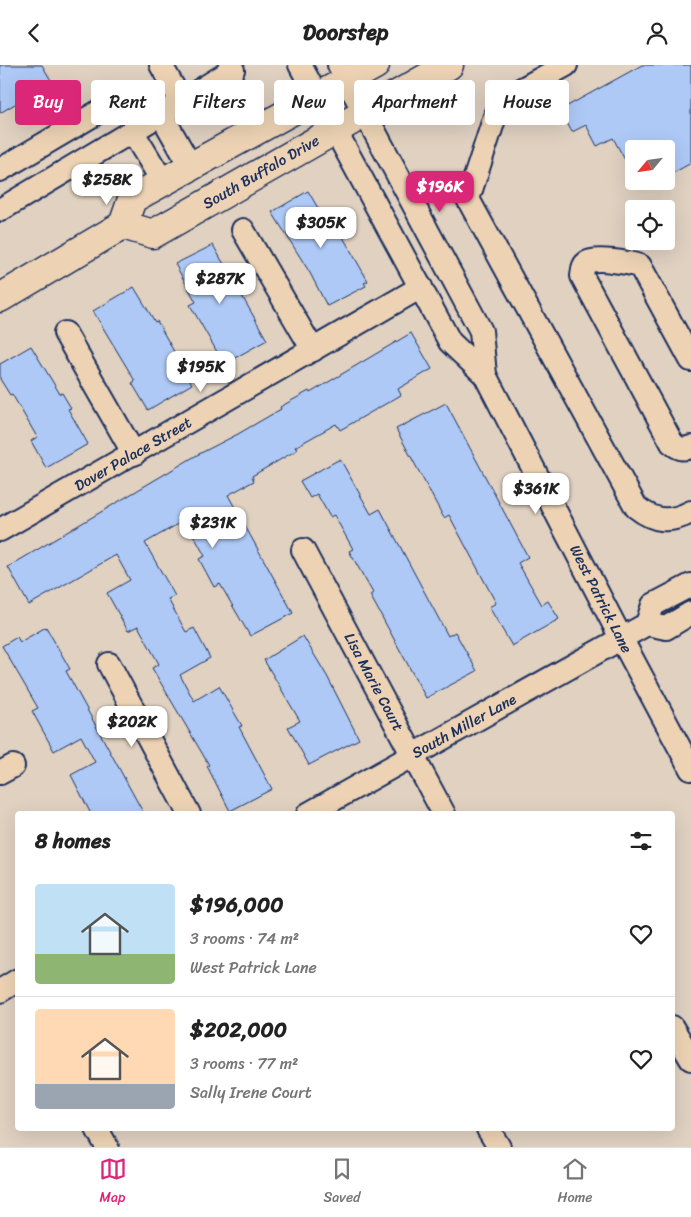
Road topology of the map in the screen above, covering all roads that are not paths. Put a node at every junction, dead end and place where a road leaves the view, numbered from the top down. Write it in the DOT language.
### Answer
graph roads {
  1 [pos="162,65"];
  2 [pos="230,65"];
  3 [pos="300,65"];
  4 [pos="375,65"];
  5 [pos="449,65"];
  6 [pos="566,65"];
  7 [pos="344,72"];
  8 [pos="215,80"];
  9 [pos="308,80"];
  10 [pos="422,80"];
  11 [pos="175,90"];
  12 [pos="354,91"];
  13 [pos="91,116"];
  14 [pos="354,119"];
  15 [pos="165,121"];
  16 [pos="274,121"];
  17 [pos="142,125"];
  18 [pos="332,125"];
  19 [pos="372,125"];
  20 [pos="335,130"];
  21 [pos="132,131"];
  22 [pos="191,167"];
  23 [pos="0,170"];
  24 [pos="163,182"];
  25 [pos="0,210"];
  26 [pos="123,225"];
  27 [pos="243,230"];
  28 [pos="421,287"];
  29 [pos="0,298"];
  30 [pos="65,333"];
  31 [pos="313,350"];
  32 [pos="691,360"];
  33 [pos="485,375"];
  34 [pos="691,447"];
  35 [pos="134,454"];
  36 [pos="691,512"];
  37 [pos="0,530"];
  38 [pos="303,550"];
  39 [pos="691,585"];
  40 [pos="691,613"];
  41 [pos="647,624"];
  42 [pos="621,638"];
  43 [pos="109,664"];
  44 [pos="413,755"];
  45 [pos="691,769"];
  46 [pos="187,811"];
  47 [pos="313,811"];
  48 [pos="442,811"];
  49 [pos="15,982"];
  50 [pos="0,991"];
  51 [pos="675,1032"];
  52 [pos="691,1059"];
  53 [pos="98,1131"];
  54 [pos="489,1131"];
  55 [pos="107,1147"];
  56 [pos="499,1147"];
  1 -- 11 [label="street"];
  2 -- 8 [label="street"];
  3 -- 9 [label="street, West Patrick Lane"];
  4 -- 7 [label="main road"];
  5 -- 10 [label="main road, South Buffalo Drive"];
  6 -- 36 [label="street"];
  7 -- 12 [label="street, West Patrick Lane"];
  13 -- 23 [label="street"];
  14 -- 20 [label="main road, South Buffalo Drive"];
  15 -- 22 [label="street"];
  16 -- 22 [label="main road"];
  17 -- 21 [label="street"];
  18 -- 20 [label="street, West Patrick Lane"];
  19 -- 33 [label="street, West Patrick Lane"];
  20 -- 26 [label="main road, South Buffalo Drive"];
  20 -- 28 [label="street, West Patrick Lane"];
  21 -- 24 [label="street"];
  21 -- 25 [label="street"];
  22 -- 24 [label="main road"];
  24 -- 26 [label="main road"];
  26 -- 29 [label="main road"];
  27 -- 31 [label="street"];
  28 -- 31 [label="street, Dover Palace Street"];
  28 -- 33 [label="street, West Patrick Lane"];
  30 -- 35 [label="street"];
  31 -- 35 [label="street, Dover Palace Street"];
  32 -- 34 [label="street"];
  33 -- 42 [label="street, West Patrick Lane"];
  35 -- 37 [label="street, Dover Palace Street"];
  38 -- 44 [label="street, Lisa Marie Court"];
  39 -- 41 [label="street"];
  40 -- 41 [label="street"];
  41 -- 42 [label="street, South Miller Lane"];
  42 -- 44 [label="street, South Miller Lane"];
  42 -- 45 [label="street, West Patrick Lane"];
  43 -- 46 [label="street"];
  44 -- 47 [label="street, South Miller Lane"];
  44 -- 48 [label="street, Lisa Marie Court"];
  49 -- 50 [label="street"];
  51 -- 52 [label="street"];
  53 -- 55 [label="street"];
  54 -- 56 [label="street"];
}
